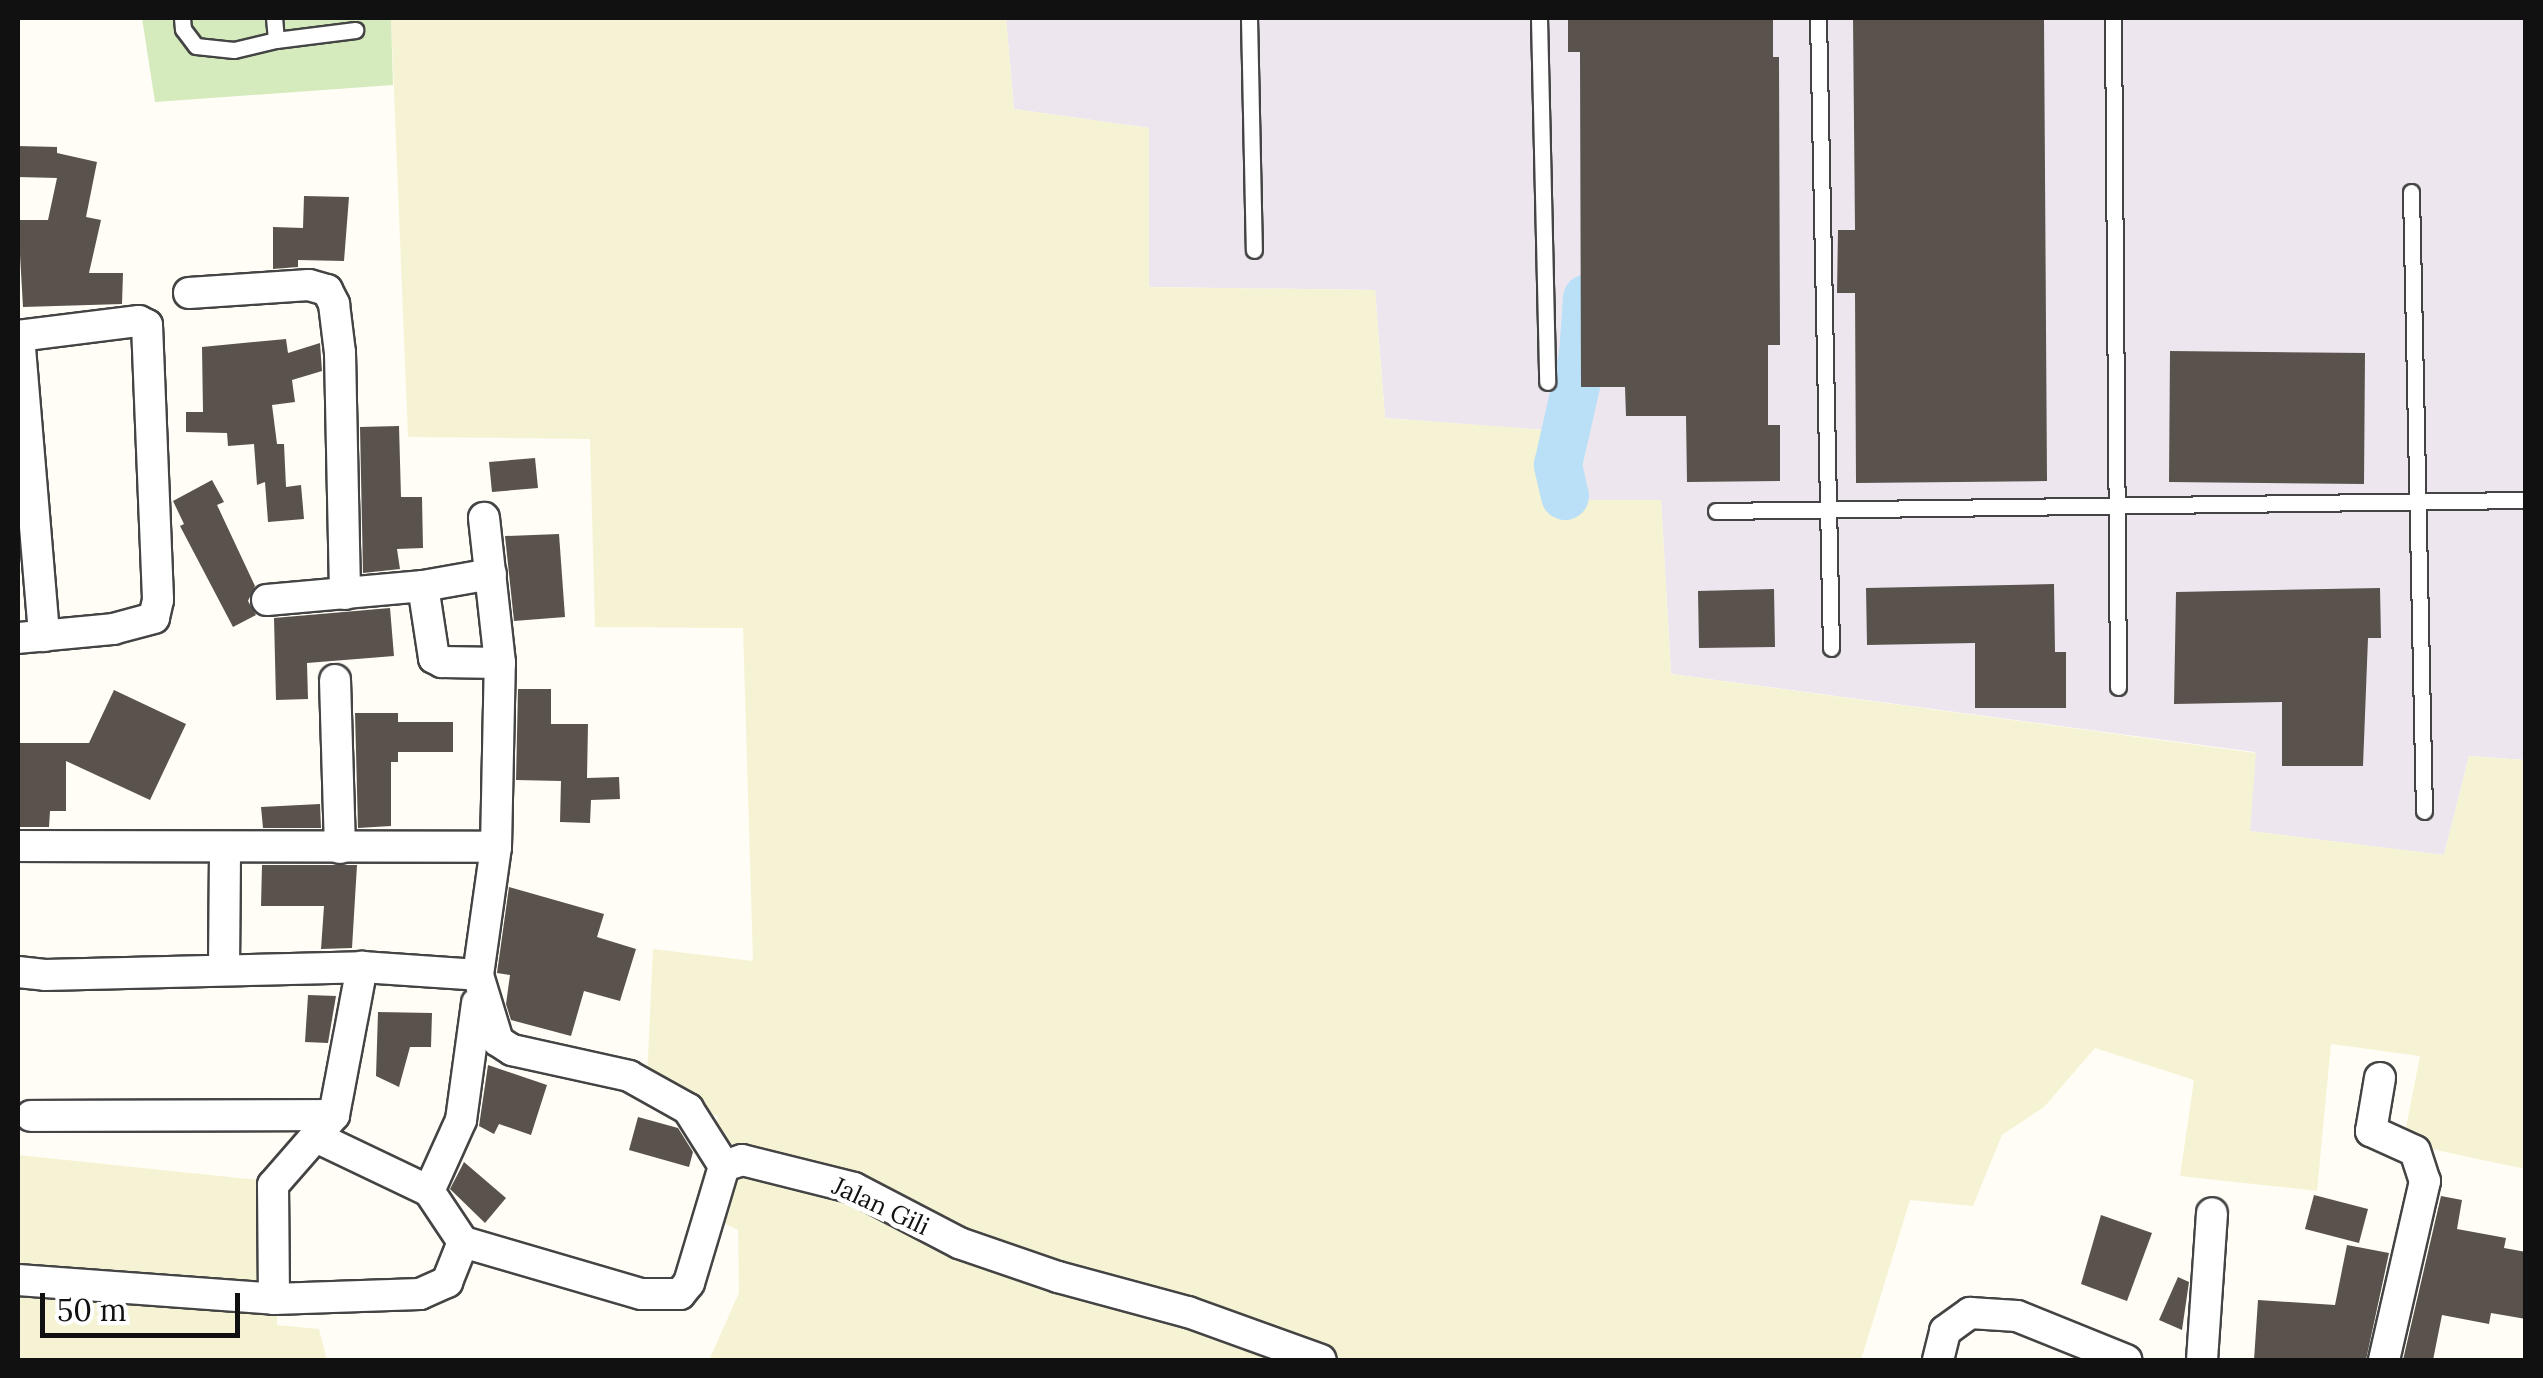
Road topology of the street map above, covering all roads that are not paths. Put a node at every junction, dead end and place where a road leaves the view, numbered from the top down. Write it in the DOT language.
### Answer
graph roads {
  1 [pos="182,18"];
  2 [pos="274,18"];
  3 [pos="1249,18"];
  4 [pos="1539,18"];
  5 [pos="1818,18"];
  6 [pos="2114,18"];
  7 [pos="354,30"];
  8 [pos="276,40"];
  9 [pos="2410,192"];
  10 [pos="1254,250"];
  11 [pos="189,293"];
  12 [pos="18,336"];
  13 [pos="1547,382"];
  14 [pos="2526,500"];
  15 [pos="2418,503"];
  16 [pos="2115,508"];
  17 [pos="1828,510"];
  18 [pos="1716,511"];
  19 [pos="484,518"];
  20 [pos="491,574"];
  21 [pos="423,586"];
  22 [pos="345,594"];
  23 [pos="267,600"];
  24 [pos="31,637"];
  25 [pos="1830,648"];
  26 [pos="500,663"];
  27 [pos="335,680"];
  28 [pos="2118,687"];
  29 [pos="2424,811"];
  30 [pos="18,846"];
  31 [pos="496,846"];
  32 [pos="340,848"];
  33 [pos="225,849"];
  34 [pos="362,967"];
  35 [pos="224,968"];
  36 [pos="18,972"];
  37 [pos="478,975"];
  38 [pos="2380,1078"];
  39 [pos="31,1116"];
  40 [pos="326,1126"];
  41 [pos="724,1166"];
  42 [pos="429,1191"];
  43 [pos="2212,1213"];
  44 [pos="463,1242"];
  45 [pos="18,1280"];
  46 [pos="274,1299"];
  47 [pos="1321,1360"];
  48 [pos="1938,1360"];
  49 [pos="2126,1360"];
  50 [pos="2202,1360"];
  51 [pos="2384,1360"];
  1 -- 8 [label="lane"];
  2 -- 8 [label="lane"];
  3 -- 10 [label="lane"];
  4 -- 13 [label="lane"];
  5 -- 17 [label="lane"];
  6 -- 16 [label="lane"];
  7 -- 8 [label="lane"];
  9 -- 15 [label="lane"];
  11 -- 22 [label="street"];
  12 -- 24 [label="street"];
  12 -- 24 [label="street"];
  14 -- 15 [label="lane"];
  15 -- 16 [label="lane"];
  15 -- 29 [label="lane"];
  16 -- 17 [label="lane"];
  16 -- 28 [label="lane"];
  17 -- 18 [label="lane"];
  17 -- 25 [label="lane"];
  19 -- 20 [label="street"];
  20 -- 21 [label="street"];
  20 -- 26 [label="street"];
  21 -- 22 [label="street"];
  21 -- 26 [label="street"];
  22 -- 23 [label="street"];
  26 -- 31 [label="street"];
  27 -- 32 [label="street"];
  30 -- 33 [label="street"];
  31 -- 32 [label="street"];
  31 -- 37 [label="street"];
  32 -- 33 [label="street"];
  33 -- 35 [label="street"];
  34 -- 35 [label="street"];
  34 -- 37 [label="street"];
  34 -- 40 [label="street"];
  35 -- 36 [label="street"];
  37 -- 41 [label="street"];
  37 -- 42 [label="street"];
  38 -- 51 [label="street"];
  39 -- 40 [label="street"];
  40 -- 42 [label="street"];
  40 -- 46 [label="street"];
  41 -- 44 [label="street"];
  41 -- 47 [label="street, Jalan Gili"];
  42 -- 44 [label="street"];
  43 -- 50 [label="street"];
  44 -- 46 [label="street"];
  45 -- 46 [label="street"];
  48 -- 49 [label="street"];
}
